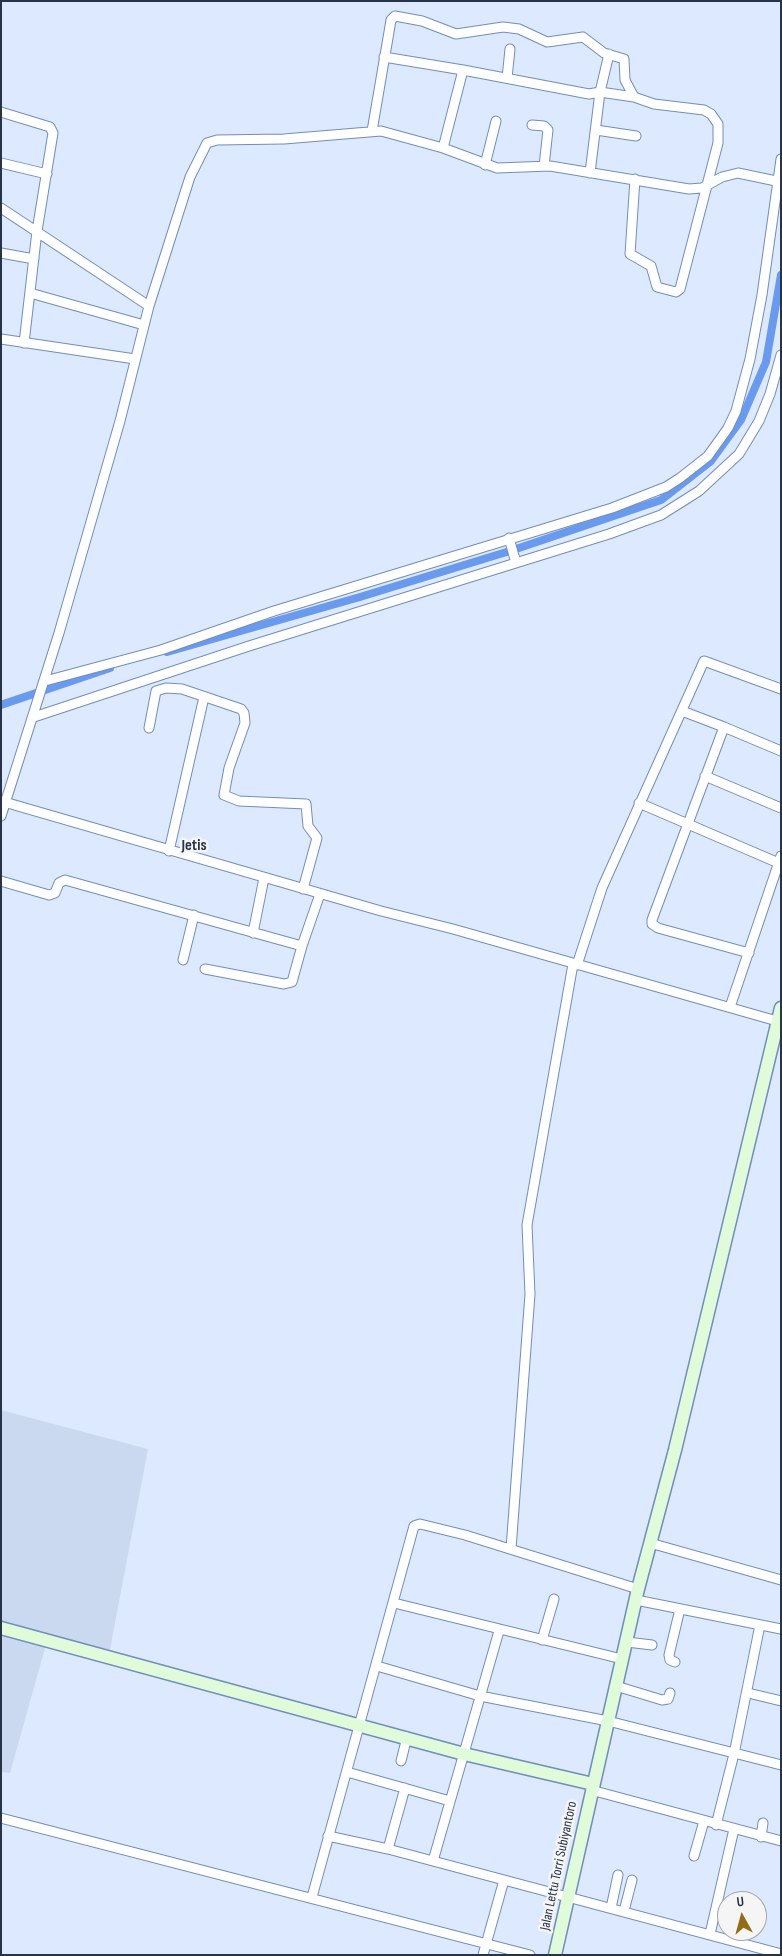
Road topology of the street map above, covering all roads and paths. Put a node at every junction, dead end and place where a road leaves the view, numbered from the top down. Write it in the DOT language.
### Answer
graph roads {
  1 [pos="510,49"];
  2 [pos="609,54"];
  3 [pos="384,57"];
  4 [pos="463,70"];
  5 [pos="507,78"];
  6 [pos="600,92"];
  7 [pos="634,97"];
  8 [pos="1,112"];
  9 [pos="496,121"];
  10 [pos="532,125"];
  11 [pos="596,130"];
  12 [pos="372,131"];
  13 [pos="636,136"];
  14 [pos="443,148"];
  15 [pos="781,158"];
  16 [pos="1,163"];
  17 [pos="485,165"];
  18 [pos="544,166"];
  19 [pos="590,173"];
  20 [pos="47,174"];
  21 [pos="635,179"];
  22 [pos="779,181"];
  23 [pos="707,185"];
  24 [pos="1,208"];
  25 [pos="37,231"];
  26 [pos="1,253"];
  27 [pos="34,259"];
  28 [pos="30,294"];
  29 [pos="149,306"];
  30 [pos="144,325"];
  31 [pos="1,340"];
  32 [pos="24,343"];
  33 [pos="781,355"];
  34 [pos="135,359"];
  35 [pos="510,540"];
  36 [pos="516,561"];
  37 [pos="149,679"];
  38 [pos="44,684"];
  39 [pos="781,689"];
  40 [pos="156,692"];
  41 [pos="204,697"];
  42 [pos="682,711"];
  43 [pos="34,717"];
  44 [pos="724,727"];
  45 [pos="149,728"];
  46 [pos="781,751"];
  47 [pos="705,776"];
  48 [pos="3,802"];
  49 [pos="639,803"];
  50 [pos="781,808"];
  51 [pos="1,816"];
  52 [pos="689,824"];
  53 [pos="169,851"];
  54 [pos="780,861"];
  55 [pos="264,878"];
  56 [pos="1,881"];
  57 [pos="303,889"];
  58 [pos="320,894"];
  59 [pos="194,915"];
  60 [pos="253,933"];
  61 [pos="302,946"];
  62 [pos="749,953"];
  63 [pos="183,960"];
  64 [pos="575,965"];
  65 [pos="206,969"];
  66 [pos="730,1007"];
  67 [pos="781,1008"];
  68 [pos="777,1021"];
  69 [pos="650,1543"];
  70 [pos="511,1549"];
  71 [pos="781,1580"];
  72 [pos="637,1594"];
  73 [pos="554,1600"];
  74 [pos="394,1603"];
  75 [pos="680,1609"];
  76 [pos="760,1625"];
  77 [pos="1,1628"];
  78 [pos="781,1629"];
  79 [pos="499,1631"];
  80 [pos="542,1640"];
  81 [pos="627,1642"];
  82 [pos="652,1645"];
  83 [pos="622,1659"];
  84 [pos="675,1662"];
  85 [pos="377,1666"];
  86 [pos="616,1686"];
  87 [pos="670,1693"];
  88 [pos="748,1693"];
  89 [pos="480,1696"];
  90 [pos="781,1701"];
  91 [pos="608,1721"];
  92 [pos="358,1725"];
  93 [pos="407,1737"];
  94 [pos="464,1754"];
  95 [pos="734,1754"];
  96 [pos="401,1761"];
  97 [pos="781,1765"];
  98 [pos="347,1772"];
  99 [pos="592,1787"];
  100 [pos="406,1788"];
  101 [pos="450,1801"];
  102 [pos="1,1818"];
  103 [pos="704,1821"];
  104 [pos="763,1823"];
  105 [pos="716,1824"];
  106 [pos="734,1829"];
  107 [pos="328,1836"];
  108 [pos="760,1836"];
  109 [pos="781,1841"];
  110 [pos="388,1849"];
  111 [pos="694,1856"];
  112 [pos="433,1861"];
  113 [pos="618,1875"];
  114 [pos="504,1880"];
  115 [pos="632,1880"];
  116 [pos="312,1897"];
  117 [pos="568,1897"];
  118 [pos="611,1908"];
  119 [pos="624,1911"];
  120 [pos="710,1934"];
  121 [pos="485,1944"];
  122 [pos="781,1954"];
  123 [pos="483,1955"];
  124 [pos="530,1955"];
  125 [pos="555,1955"];
  1 -- 5 [label="street"];
  2 -- 3 [label="street"];
  2 -- 6 [label="street"];
  2 -- 7 [label="street"];
  3 -- 4 [label="street"];
  3 -- 12 [label="street"];
  4 -- 5 [label="street"];
  4 -- 14 [label="street"];
  5 -- 6 [label="street"];
  6 -- 7 [label="street"];
  6 -- 11 [label="street"];
  7 -- 23 [label="street"];
  8 -- 20 [label="street"];
  9 -- 17 [label="street"];
  10 -- 18 [label="street"];
  11 -- 13 [label="street"];
  11 -- 19 [label="street"];
  12 -- 14 [label="street"];
  12 -- 29 [label="street"];
  14 -- 17 [label="street"];
  15 -- 22 [label="street"];
  16 -- 20 [label="street"];
  17 -- 18 [label="street"];
  18 -- 19 [label="street"];
  19 -- 21 [label="street"];
  20 -- 25 [label="street"];
  21 -- 23 [label="street"];
  21 -- 23 [label="street"];
  22 -- 23 [label="street"];
  22 -- 35 [label="street"];
  24 -- 25 [label="street"];
  25 -- 27 [label="street"];
  25 -- 29 [label="street"];
  26 -- 27 [label="street"];
  27 -- 28 [label="street"];
  28 -- 30 [label="street"];
  28 -- 32 [label="street"];
  29 -- 30 [label="street"];
  30 -- 34 [label="street"];
  31 -- 32 [label="street"];
  32 -- 34 [label="street"];
  33 -- 36 [label="street"];
  34 -- 38 [label="street"];
  35 -- 36 [label="street"];
  35 -- 38 [label="street"];
  36 -- 37 [label="street"];
  37 -- 40 [label="street"];
  37 -- 43 [label="street"];
  38 -- 43 [label="street"];
  39 -- 42 [label="street"];
  40 -- 41 [label="street"];
  40 -- 45 [label="street"];
  41 -- 53 [label="street"];
  41 -- 57 [label="street"];
  42 -- 44 [label="street"];
  42 -- 49 [label="street"];
  43 -- 48 [label="street"];
  44 -- 46 [label="street"];
  44 -- 47 [label="street"];
  47 -- 50 [label="street"];
  47 -- 52 [label="street"];
  48 -- 51 [label="street"];
  48 -- 53 [label="street"];
  49 -- 52 [label="street"];
  49 -- 64 [label="street"];
  52 -- 54 [label="street"];
  52 -- 62 [label="street"];
  53 -- 55 [label="street"];
  54 -- 62 [label="street"];
  55 -- 57 [label="street"];
  55 -- 60 [label="street"];
  56 -- 59 [label="street"];
  57 -- 58 [label="street"];
  58 -- 61 [label="street"];
  58 -- 64 [label="street"];
  59 -- 60 [label="street"];
  59 -- 63 [label="street"];
  60 -- 61 [label="street"];
  61 -- 65 [label="street"];
  62 -- 66 [label="street"];
  64 -- 66 [label="street"];
  64 -- 70 [label="street"];
  66 -- 68 [label="street"];
  67 -- 68 [label="main road, Jalan Lettu Torri Subiyantoro"];
  68 -- 69 [label="main road, Jalan Lettu Torri Subiyantoro"];
  69 -- 71 [label="street"];
  69 -- 72 [label="main road, Jalan Lettu Torri Subiyantoro"];
  70 -- 72 [label="street"];
  70 -- 74 [label="street"];
  72 -- 75 [label="street"];
  72 -- 81 [label="main road, Jalan Lettu Torri Subiyantoro"];
  73 -- 80 [label="street"];
  74 -- 79 [label="street"];
  74 -- 85 [label="street"];
  75 -- 76 [label="street"];
  75 -- 84 [label="street"];
  76 -- 78 [label="street"];
  76 -- 88 [label="street"];
  77 -- 92 [label="main road"];
  79 -- 80 [label="street"];
  79 -- 89 [label="street"];
  80 -- 83 [label="street"];
  81 -- 82 [label="street"];
  81 -- 83 [label="main road, Jalan Lettu Torri Subiyantoro"];
  83 -- 86 [label="main road, Jalan Lettu Torri Subiyantoro"];
  85 -- 89 [label="street"];
  85 -- 92 [label="street"];
  86 -- 87 [label="street"];
  86 -- 91 [label="main road, Jalan Lettu Torri Subiyantoro"];
  88 -- 90 [label="street"];
  88 -- 95 [label="street"];
  89 -- 91 [label="street"];
  89 -- 94 [label="street"];
  91 -- 95 [label="street"];
  91 -- 99 [label="main road, Jalan Lettu Torri Subiyantoro"];
  92 -- 93 [label="main road"];
  92 -- 98 [label="street"];
  93 -- 94 [label="main road"];
  93 -- 96 [label="street"];
  94 -- 99 [label="main road"];
  94 -- 101 [label="street"];
  95 -- 97 [label="street"];
  95 -- 105 [label="street"];
  98 -- 100 [label="street"];
  98 -- 107 [label="street"];
  99 -- 103 [label="street"];
  99 -- 117 [label="main road, Jalan Lettu Torri Subiyantoro"];
  100 -- 101 [label="street"];
  100 -- 110 [label="street"];
  101 -- 112 [label="street"];
  102 -- 116 [label="street"];
  103 -- 105 [label="street"];
  103 -- 111 [label="street"];
  104 -- 108 [label="street"];
  105 -- 106 [label="street"];
  106 -- 108 [label="street"];
  106 -- 120 [label="street"];
  107 -- 110 [label="street"];
  107 -- 116 [label="street"];
  108 -- 109 [label="street"];
  110 -- 112 [label="street"];
  112 -- 114 [label="street"];
  113 -- 118 [label="street"];
  114 -- 117 [label="street"];
  114 -- 121 [label="street"];
  115 -- 119 [label="street"];
  116 -- 121 [label="street"];
  117 -- 118 [label="street"];
  117 -- 125 [label="main road, Jalan Lettu Torri Subiyantoro"];
  118 -- 119 [label="street"];
  119 -- 120 [label="street"];
  120 -- 122 [label="street"];
  121 -- 123 [label="street"];
  121 -- 124 [label="street"];
}
